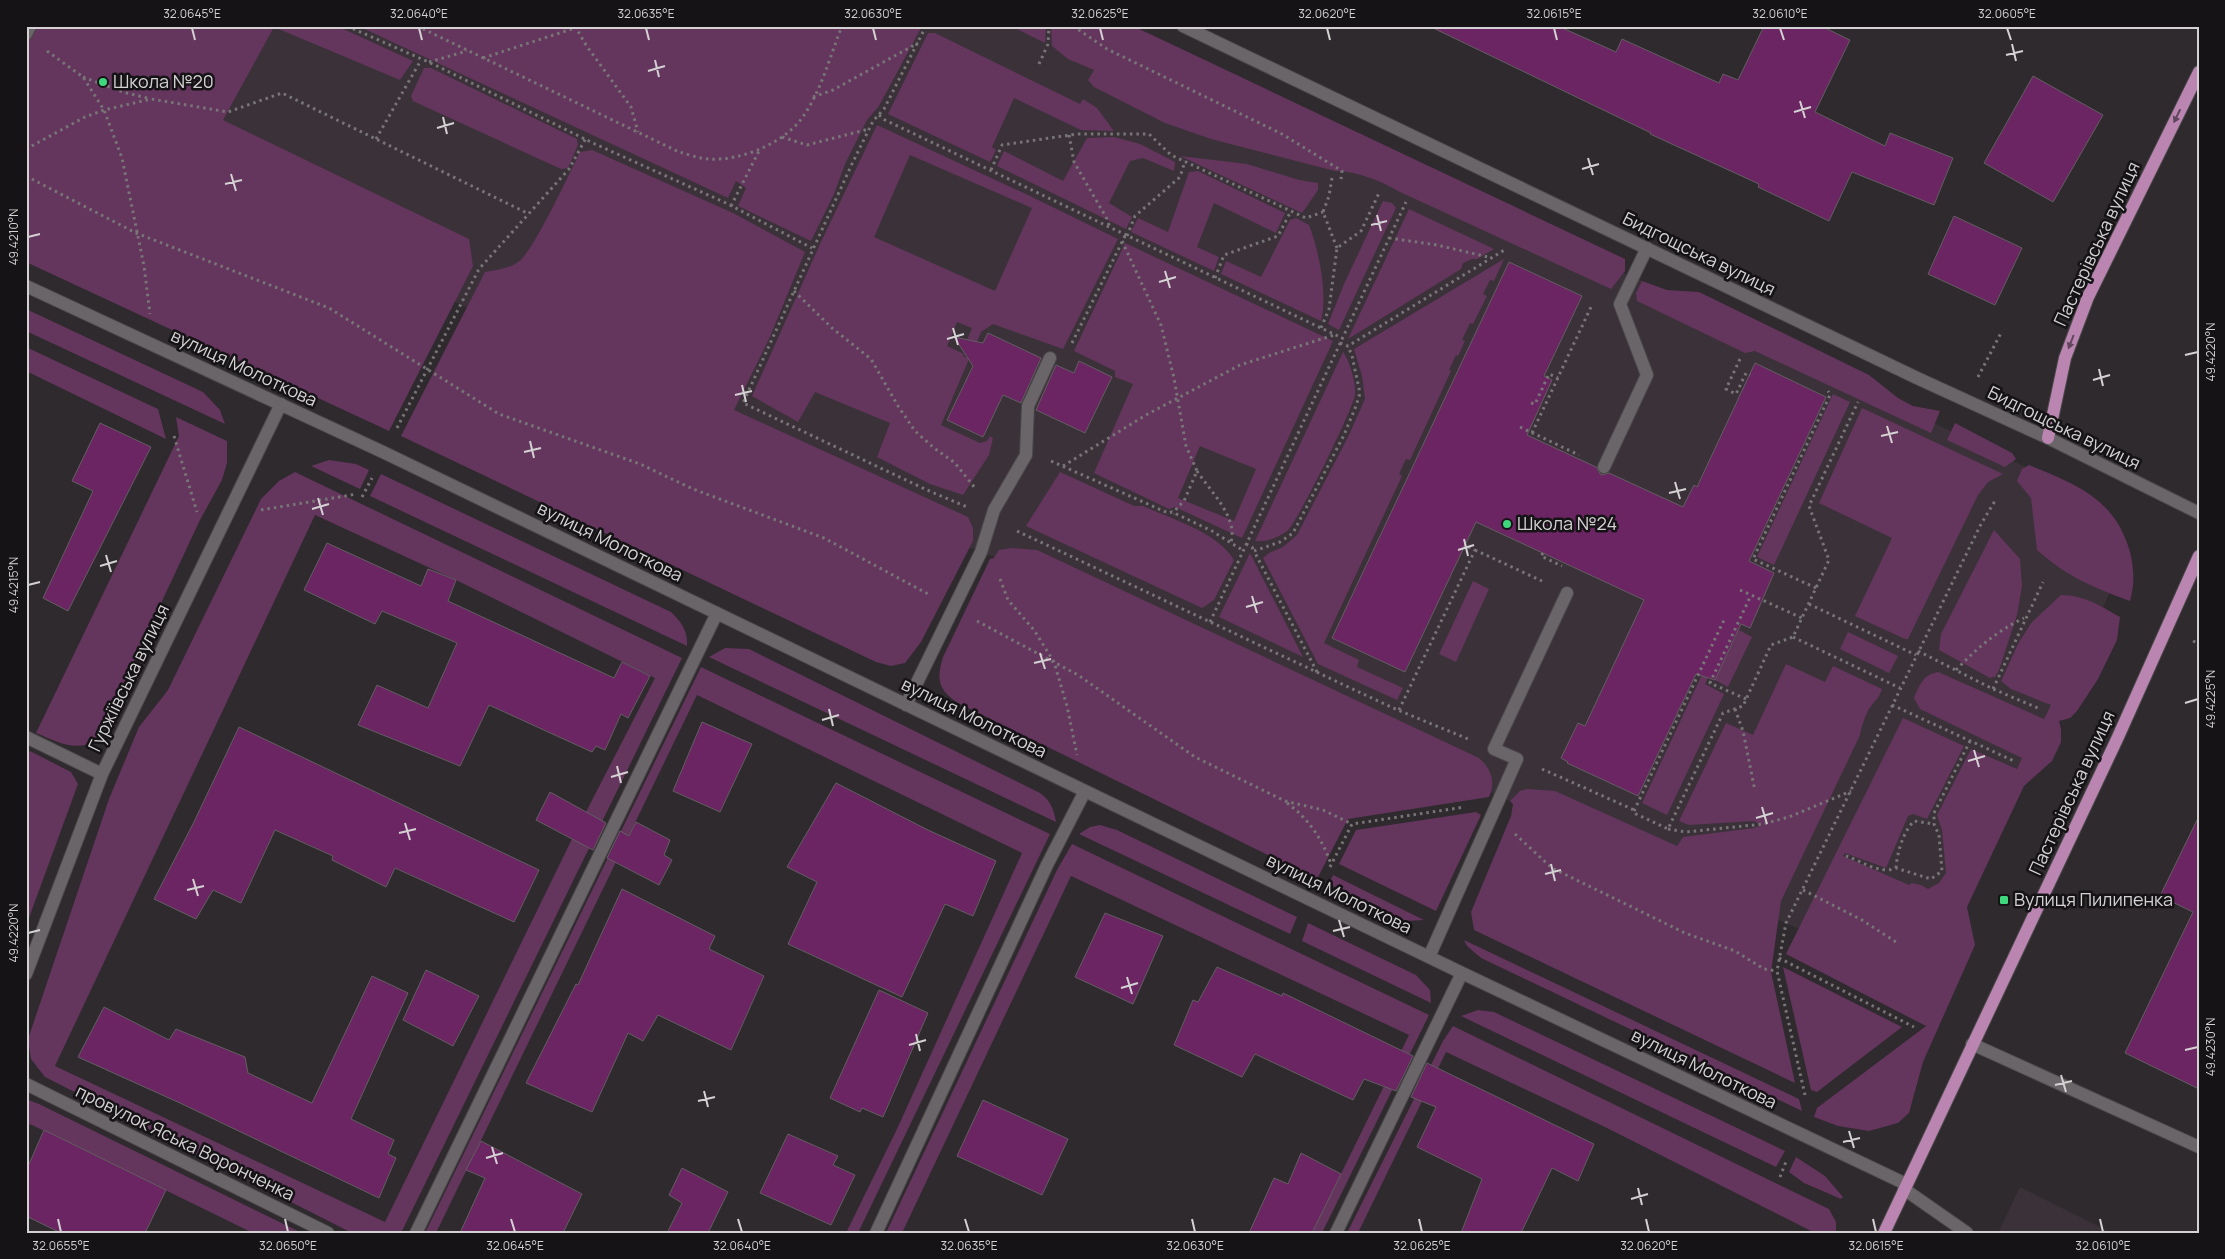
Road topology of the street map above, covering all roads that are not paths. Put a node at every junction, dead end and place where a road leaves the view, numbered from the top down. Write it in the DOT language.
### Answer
graph roads {
  1 [pos="30,26"];
  2 [pos="1183,26"];
  3 [pos="26,34"];
  4 [pos="2199,72"];
  5 [pos="1647,248"];
  6 [pos="26,286"];
  7 [pos="1050,358"];
  8 [pos="281,404"];
  9 [pos="2048,438"];
  10 [pos="1604,467"];
  11 [pos="2199,513"];
  12 [pos="2199,556"];
  13 [pos="1568,593"];
  14 [pos="717,613"];
  15 [pos="906,705"];
  16 [pos="26,737"];
  17 [pos="102,774"];
  18 [pos="1084,791"];
  19 [pos="1429,957"];
  20 [pos="1462,973"];
  21 [pos="26,974"];
  22 [pos="1972,1044"];
  23 [pos="26,1084"];
  24 [pos="2199,1147"];
  25 [pos="1905,1186"];
  26 [pos="328,1233"];
  27 [pos="416,1233"];
  28 [pos="876,1233"];
  29 [pos="1336,1233"];
  30 [pos="1884,1233"];
  31 [pos="1967,1233"];
  1 -- 3 [label="street"];
  2 -- 5 [label="street, Бидгощська вулиця"];
  4 -- 9 [label="main road, Пастерівська вулиця, one-way"];
  5 -- 9 [label="street, Бидгощська вулиця"];
  5 -- 10 [label="street"];
  6 -- 8 [label="street, вулиця Молоткова"];
  7 -- 15 [label="street"];
  8 -- 14 [label="street, вулиця Молоткова"];
  8 -- 17 [label="street, Гуржіївська вулиця"];
  9 -- 11 [label="street, Бидгощська вулиця"];
  12 -- 22 [label="main road, Пастерівська вулиця"];
  13 -- 19 [label="street"];
  14 -- 15 [label="street, вулиця Молоткова"];
  14 -- 27 [label="street"];
  15 -- 18 [label="street, вулиця Молоткова"];
  16 -- 17 [label="street"];
  17 -- 21 [label="street, Гуржіївська вулиця"];
  18 -- 19 [label="street, вулиця Молоткова"];
  18 -- 28 [label="street"];
  19 -- 20 [label="street, вулиця Молоткова"];
  20 -- 25 [label="street, вулиця Молоткова"];
  20 -- 29 [label="street"];
  22 -- 24 [label="street"];
  22 -- 25 [label="main road, Пастерівська вулиця"];
  23 -- 26 [label="street, провулок Яська Воронченка"];
  25 -- 30 [label="main road, Пастерівська вулиця"];
  25 -- 31 [label="street, вулиця Молоткова"];
}
